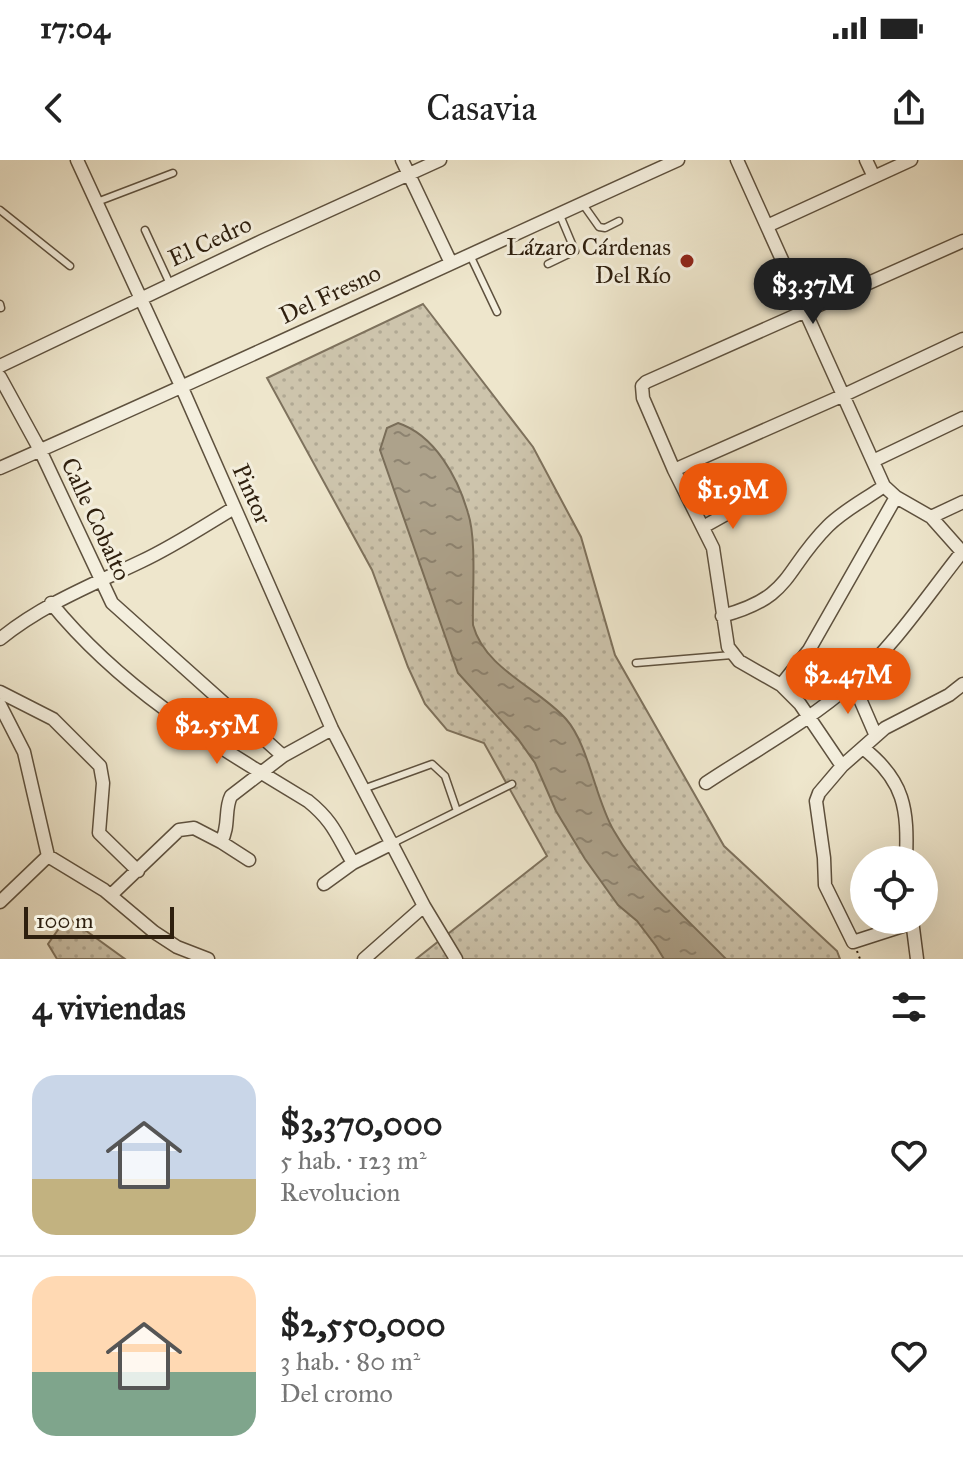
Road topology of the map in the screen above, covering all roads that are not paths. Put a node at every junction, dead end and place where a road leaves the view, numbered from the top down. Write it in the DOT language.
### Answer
graph roads {
  1 [pos="77,160"];
  2 [pos="402,160"];
  3 [pos="440,160"];
  4 [pos="678,160"];
  5 [pos="737,160"];
  6 [pos="866,160"];
  7 [pos="911,160"];
  8 [pos="173,173"];
  9 [pos="408,175"];
  10 [pos="874,177"];
  11 [pos="97,202"];
  12 [pos="582,203"];
  13 [pos="0,210"];
  14 [pos="559,213"];
  15 [pos="619,221"];
  16 [pos="767,226"];
  17 [pos="145,230"];
  18 [pos="963,241"];
  19 [pos="469,253"];
  20 [pos="450,261"];
  21 [pos="548,264"];
  22 [pos="70,266"];
  23 [pos="170,284"];
  24 [pos="142,298"];
  25 [pos="806,310"];
  26 [pos="497,312"];
  27 [pos="963,339"];
  28 [pos="0,366"];
  29 [pos="0,377"];
  30 [pos="182,388"];
  31 [pos="844,395"];
  32 [pos="963,418"];
  33 [pos="40,450"];
  34 [pos="873,461"];
  35 [pos="0,468"];
  36 [pos="674,470"];
  37 [pos="884,486"];
  38 [pos="896,497"];
  39 [pos="963,502"];
  40 [pos="746,503"];
  41 [pos="234,508"];
  42 [pos="931,517"];
  43 [pos="703,527"];
  44 [pos="963,552"];
  45 [pos="100,581"];
  46 [pos="51,603"];
  47 [pos="722,616"];
  48 [pos="0,639"];
  49 [pos="732,655"];
  50 [pos="636,663"];
  51 [pos="853,683"];
  52 [pos="963,684"];
  53 [pos="781,685"];
  54 [pos="0,692"];
  55 [pos="0,705"];
  56 [pos="809,715"];
  57 [pos="332,729"];
  58 [pos="876,736"];
  59 [pos="863,748"];
  60 [pos="283,756"];
  61 [pos="842,766"];
  62 [pos="259,772"];
  63 [pos="706,783"];
  64 [pos="512,784"];
  65 [pos="363,789"];
  66 [pos="457,811"];
  67 [pos="221,842"];
  68 [pos="393,843"];
  69 [pos="906,846"];
  70 [pos="48,856"];
  71 [pos="249,860"];
  72 [pos="353,863"];
  73 [pos="138,871"];
  74 [pos="324,884"];
  75 [pos="111,895"];
  76 [pos="0,902"];
  77 [pos="424,906"];
  78 [pos="877,934"];
  79 [pos="914,934"];
  80 [pos="208,959"];
  81 [pos="364,959"];
  82 [pos="456,959"];
  83 [pos="917,959"];
  1 -- 11 [label="street, Pintor"];
  2 -- 9 [label="street"];
  3 -- 9 [label="street, El Cedro"];
  4 -- 12 [label="street, Del Fresno"];
  5 -- 16 [label="street"];
  6 -- 10 [label="street"];
  7 -- 10 [label="street"];
  8 -- 11 [label="lane"];
  9 -- 20 [label="street"];
  9 -- 23 [label="street, El Cedro"];
  10 -- 16 [label="street"];
  11 -- 24 [label="street, Pintor"];
  12 -- 14 [label="street, Del Fresno"];
  12 -- 15 [label="lane"];
  13 -- 22 [label="lane"];
  14 -- 19 [label="street, Del Fresno"];
  14 -- 21 [label="lane"];
  16 -- 25 [label="street"];
  17 -- 23 [label="lane"];
  18 -- 25 [label="street"];
  19 -- 20 [label="street, Del Fresno"];
  19 -- 26 [label="lane"];
  20 -- 30 [label="street, Del Fresno"];
  23 -- 24 [label="street, El Cedro"];
  24 -- 28 [label="street, El Cedro"];
  24 -- 30 [label="street, Pintor"];
  25 -- 31 [label="street"];
  25 -- 36 [label="street"];
  27 -- 31 [label="street"];
  29 -- 33 [label="street, Calle Cobalto"];
  30 -- 33 [label="street, Del Fresno"];
  30 -- 41 [label="street, Pintor"];
  31 -- 34 [label="street"];
  31 -- 36 [label="street"];
  32 -- 34 [label="street"];
  33 -- 35 [label="street, Del Fresno"];
  33 -- 45 [label="street, Calle Cobalto"];
  34 -- 37 [label="street"];
  36 -- 43 [label="street"];
  37 -- 38 [label="street"];
  37 -- 47 [label="street"];
  38 -- 42 [label="street"];
  38 -- 53 [label="street"];
  39 -- 42 [label="street"];
  40 -- 43 [label="street"];
  41 -- 45 [label="street"];
  41 -- 57 [label="street, Pintor"];
  42 -- 44 [label="street"];
  43 -- 47 [label="street"];
  44 -- 51 [label="street"];
  45 -- 46 [label="street"];
  45 -- 60 [label="street, Calle Cobalto"];
  46 -- 48 [label="street"];
  46 -- 62 [label="street"];
  47 -- 49 [label="street"];
  49 -- 50 [label="lane"];
  49 -- 53 [label="street"];
  51 -- 56 [label="street"];
  51 -- 58 [label="street"];
  52 -- 58 [label="street"];
  53 -- 56 [label="street"];
  54 -- 73 [label="street"];
  55 -- 70 [label="street"];
  56 -- 61 [label="street"];
  56 -- 63 [label="street"];
  57 -- 60 [label="street"];
  57 -- 65 [label="street, Pintor"];
  58 -- 59 [label="street"];
  59 -- 61 [label="street"];
  59 -- 69 [label="street"];
  60 -- 62 [label="street"];
  61 -- 78 [label="street"];
  62 -- 67 [label="street"];
  62 -- 72 [label="street"];
  64 -- 66 [label="lane"];
  65 -- 66 [label="lane"];
  65 -- 68 [label="street, Pintor"];
  66 -- 68 [label="lane"];
  67 -- 71 [label="street"];
  67 -- 73 [label="street"];
  68 -- 72 [label="street"];
  68 -- 77 [label="street, Pintor"];
  70 -- 75 [label="street"];
  70 -- 76 [label="street"];
  72 -- 74 [label="street"];
  73 -- 75 [label="street"];
  75 -- 80 [label="street"];
  77 -- 81 [label="street"];
  77 -- 82 [label="street, Pintor"];
  79 -- 83 [label="street"];
}
